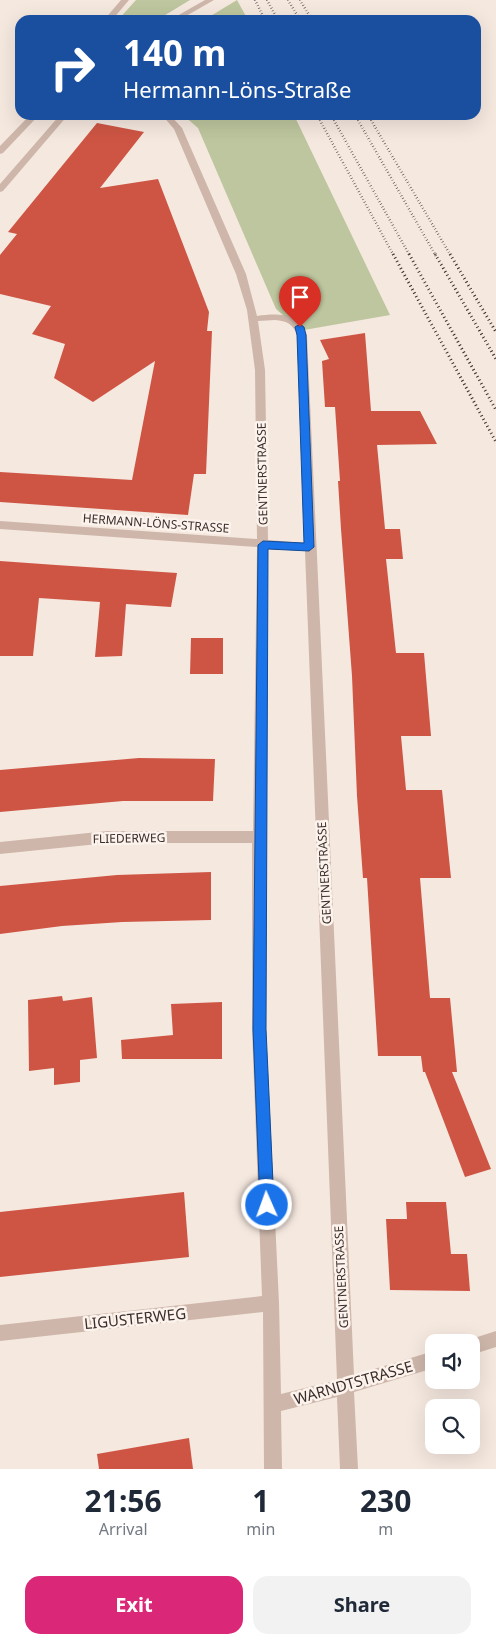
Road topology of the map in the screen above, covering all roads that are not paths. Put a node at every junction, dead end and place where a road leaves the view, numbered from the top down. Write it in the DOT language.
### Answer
graph roads {
  1 [pos="125,0"];
  2 [pos="210,0"];
  3 [pos="112,15"];
  4 [pos="183,15"];
  5 [pos="29,120"];
  6 [pos="60,120"];
  7 [pos="171,120"];
  8 [pos="0,151"];
  9 [pos="0,189"];
  10 [pos="253,319"];
  11 [pos="0,525"];
  12 [pos="263,545"];
  13 [pos="309,547"];
  14 [pos="260,837"];
  15 [pos="0,848"];
  16 [pos="271,1303"];
  17 [pos="0,1333"];
  18 [pos="496,1340"];
  19 [pos="480,1344"];
  20 [pos="425,1362"];
  21 [pos="346,1386"];
  22 [pos="272,1405"];
  23 [pos="273,1469"];
  24 [pos="349,1469"];
  1 -- 3 [label="street"];
  2 -- 4 [label="street"];
  5 -- 8 [label="street"];
  6 -- 9 [label="street"];
  7 -- 10 [label="street, GENTNERSTRASSE"];
  10 -- 12 [label="street, GENTNERSTRASSE"];
  10 -- 13 [label="street, GENTNERSTRASSE"];
  11 -- 12 [label="street, HERMANN-LÖNS-STRASSE"];
  12 -- 13 [label="street, HERMANN-LÖNS-STRASSE"];
  12 -- 14 [label="street, GENTNERSTRASSE"];
  13 -- 21 [label="street, GENTNERSTRASSE"];
  14 -- 15 [label="street, FLIEDERWEG"];
  14 -- 16 [label="street, GENTNERSTRASSE"];
  16 -- 17 [label="street, LIGUSTERWEG"];
  16 -- 22 [label="street, GENTNERSTRASSE"];
  18 -- 19 [label="street"];
  20 -- 21 [label="street, WARNDTSTRASSE"];
  21 -- 22 [label="street, WARNDTSTRASSE"];
  21 -- 24 [label="street, GENTNERSTRASSE"];
  22 -- 23 [label="street, GENTNERSTRASSE"];
}
